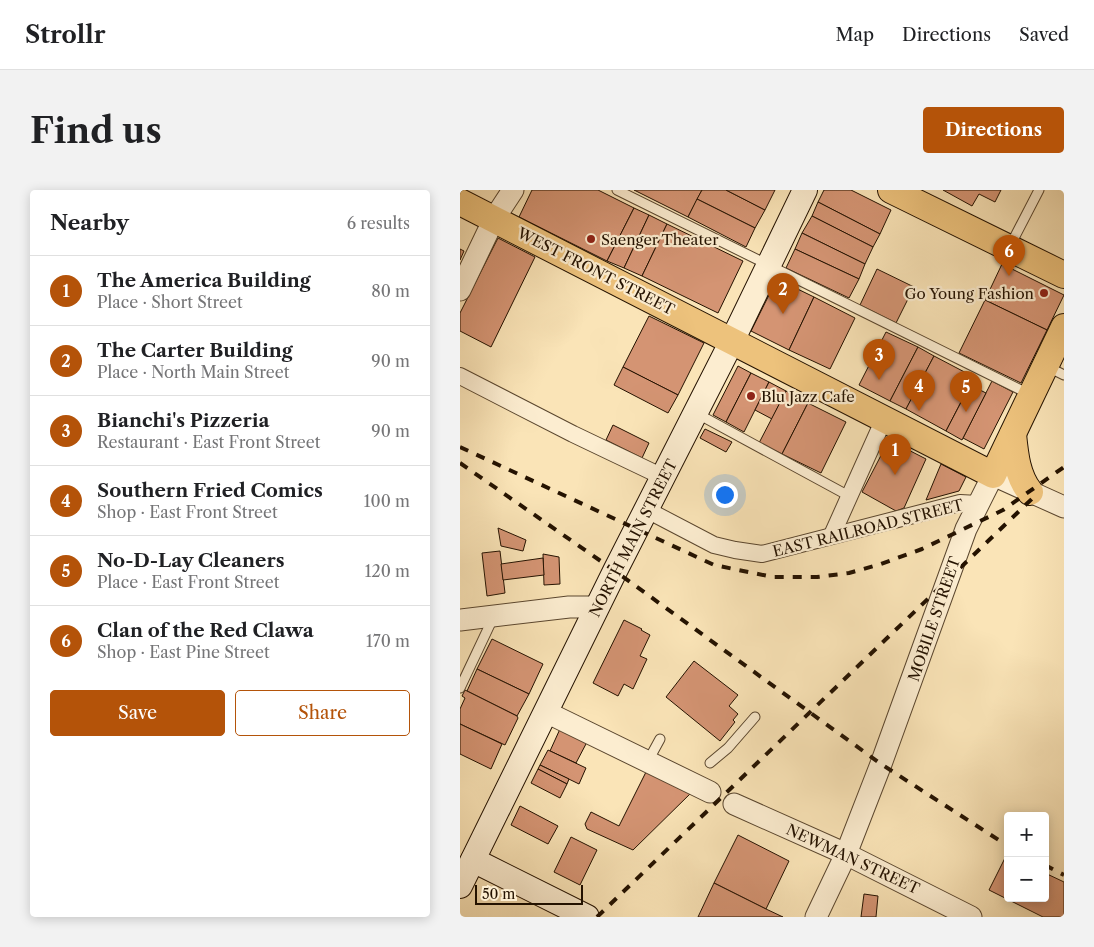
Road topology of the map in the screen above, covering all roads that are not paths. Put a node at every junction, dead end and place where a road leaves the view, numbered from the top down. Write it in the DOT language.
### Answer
graph roads {
  1 [pos="513,190"];
  2 [pos="616,190"];
  3 [pos="805,190"];
  4 [pos="1039,190"];
  5 [pos="894,191"];
  6 [pos="460,202"];
  7 [pos="494,219"];
  8 [pos="1009,248"];
  9 [pos="769,265"];
  10 [pos="1064,275"];
  11 [pos="460,290"];
  12 [pos="1064,327"];
  13 [pos="732,341"];
  14 [pos="1055,371"];
  15 [pos="460,376"];
  16 [pos="1032,395"];
  17 [pos="695,413"];
  18 [pos="884,419"];
  19 [pos="1013,434"];
  20 [pos="993,475"];
  21 [pos="663,477"];
  22 [pos="1030,492"];
  23 [pos="849,496"];
  24 [pos="978,504"];
  25 [pos="1064,507"];
  26 [pos="647,510"];
  27 [pos="832,535"];
  28 [pos="598,607"];
  29 [pos="494,616"];
  30 [pos="460,620"];
  31 [pos="460,688"];
  32 [pos="546,712"];
  33 [pos="755,717"];
  34 [pos="660,739"];
  35 [pos="648,761"];
  36 [pos="710,763"];
  37 [pos="710,792"];
  38 [pos="734,804"];
  39 [pos="846,854"];
  40 [pos="467,856"];
  41 [pos="460,886"];
  42 [pos="587,917"];
  43 [pos="816,917"];
  44 [pos="971,917"];
  1 -- 7 [label="street"];
  2 -- 9 [label="lane"];
  3 -- 9 [label="main road, NORTH MAIN STREET"];
  4 -- 8 [label="lane"];
  5 -- 8 [label="main road"];
  6 -- 7 [label="main road, WEST FRONT STREET"];
  7 -- 11 [label="street"];
  7 -- 13 [label="main road, WEST FRONT STREET"];
  8 -- 10 [label="main road"];
  9 -- 13 [label="main road, NORTH MAIN STREET"];
  9 -- 16 [label="lane"];
  12 -- 14 [label="main road, MOBILE STREET"];
  13 -- 17 [label="main road, NORTH MAIN STREET"];
  13 -- 18 [label="main road, WEST FRONT STREET"];
  14 -- 16 [label="main road, MOBILE STREET"];
  15 -- 21 [label="street"];
  16 -- 19 [label="main road, MOBILE STREET"];
  17 -- 21 [label="main road, NORTH MAIN STREET"];
  17 -- 23 [label="lane"];
  18 -- 20 [label="main road, WEST FRONT STREET"];
  18 -- 23 [label="street"];
  19 -- 20 [label="main road, MOBILE STREET"];
  19 -- 22 [label="main road"];
  20 -- 22 [label="street"];
  20 -- 24 [label="street, MOBILE STREET"];
  21 -- 26 [label="main road, NORTH MAIN STREET"];
  22 -- 25 [label="street"];
  23 -- 27 [label="street"];
  24 -- 27 [label="street, EAST RAILROAD STREET"];
  24 -- 39 [label="street, MOBILE STREET"];
  26 -- 27 [label="street, EAST RAILROAD STREET"];
  26 -- 28 [label="main road, NORTH MAIN STREET"];
  28 -- 29 [label="street"];
  28 -- 32 [label="main road, NORTH MAIN STREET"];
  29 -- 30 [label="street"];
  29 -- 31 [label="lane"];
  32 -- 35 [label="street"];
  32 -- 40 [label="main road, NORTH MAIN STREET"];
  33 -- 36 [label="lane"];
  34 -- 35 [label="lane"];
  35 -- 37 [label="street"];
  38 -- 39 [label="street, NEWMAN STREET"];
  39 -- 43 [label="street, MOBILE STREET"];
  39 -- 44 [label="street, NEWMAN STREET"];
  40 -- 41 [label="main road, NORTH MAIN STREET"];
  40 -- 42 [label="main road"];
}
